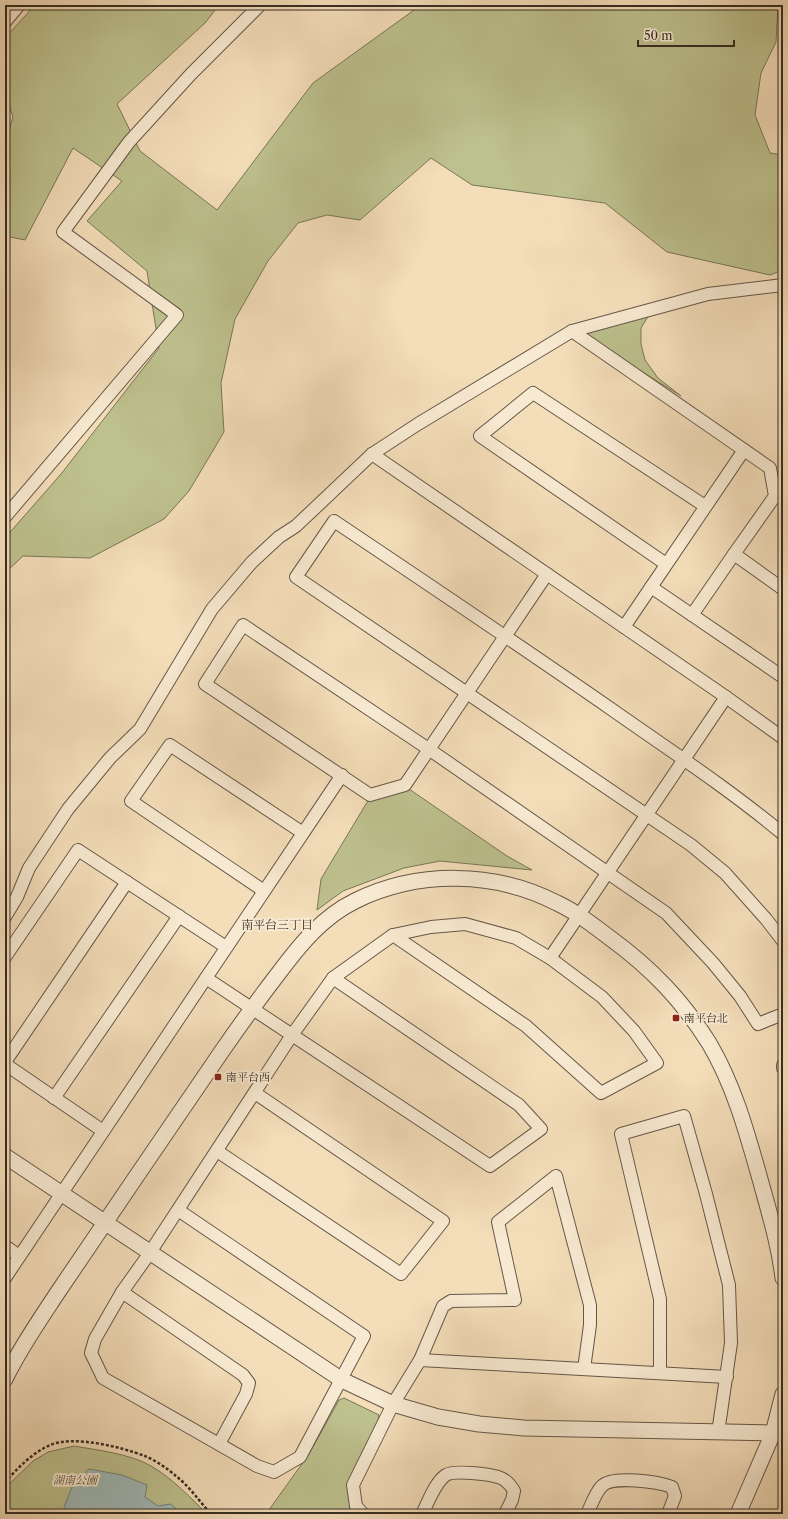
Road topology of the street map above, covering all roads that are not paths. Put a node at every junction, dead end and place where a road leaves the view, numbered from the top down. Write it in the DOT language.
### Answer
graph roads {
  1 [pos="19,5"];
  2 [pos="260,5"];
  3 [pos="5,22"];
  4 [pos="783,285"];
  5 [pos="572,332"];
  6 [pos="744,450"];
  7 [pos="372,454"];
  8 [pos="779,498"];
  9 [pos="705,506"];
  10 [pos="5,517"];
  11 [pos="734,554"];
  12 [pos="666,564"];
  13 [pos="547,574"];
  14 [pos="651,586"];
  15 [pos="783,589"];
  16 [pos="692,615"];
  17 [pos="624,627"];
  18 [pos="506,636"];
  19 [pos="783,677"];
  20 [pos="468,693"];
  21 [pos="726,697"];
  22 [pos="783,738"];
  23 [pos="430,750"];
  24 [pos="684,760"];
  25 [pos="342,775"];
  26 [pos="646,816"];
  27 [pos="303,833"];
  28 [pos="783,834"];
  29 [pos="608,874"];
  30 [pos="127,882"];
  31 [pos="264,891"];
  32 [pos="179,916"];
  33 [pos="579,916"];
  34 [pos="5,917"];
  35 [pos="393,935"];
  36 [pos="783,941"];
  37 [pos="226,947"];
  38 [pos="5,957"];
  39 [pos="550,958"];
  40 [pos="206,978"];
  41 [pos="333,978"];
  42 [pos="251,1008"];
  43 [pos="783,1014"];
  44 [pos="292,1035"];
  45 [pos="5,1063"];
  46 [pos="783,1065"];
  47 [pos="783,1068"];
  48 [pos="255,1093"];
  49 [pos="54,1098"];
  50 [pos="103,1131"];
  51 [pos="217,1151"];
  52 [pos="5,1156"];
  53 [pos="61,1194"];
  54 [pos="178,1210"];
  55 [pos="104,1223"];
  56 [pos="5,1246"];
  57 [pos="781,1248"];
  58 [pos="149,1254"];
  59 [pos="19,1256"];
  60 [pos="5,1278"];
  61 [pos="783,1278"];
  62 [pos="122,1292"];
  63 [pos="420,1360"];
  64 [pos="584,1369"];
  65 [pos="660,1373"];
  66 [pos="727,1377"];
  67 [pos="5,1379"];
  68 [pos="342,1380"];
  69 [pos="783,1394"];
  70 [pos="393,1404"];
  71 [pos="718,1433"];
  72 [pos="778,1433"];
  73 [pos="219,1444"];
  74 [pos="362,1514"];
  75 [pos="422,1514"];
  76 [pos="504,1514"];
  77 [pos="587,1514"];
  78 [pos="668,1514"];
  79 [pos="738,1514"];
  1 -- 3 [label="street"];
  2 -- 10 [label="street"];
  4 -- 5 [label="street"];
  5 -- 6 [label="street"];
  5 -- 7 [label="street"];
  6 -- 8 [label="street"];
  6 -- 9 [label="street"];
  7 -- 13 [label="street"];
  7 -- 34 [label="street"];
  8 -- 11 [label="street"];
  9 -- 12 [label="street"];
  9 -- 12 [label="street"];
  11 -- 15 [label="street"];
  11 -- 16 [label="street"];
  12 -- 14 [label="street"];
  13 -- 17 [label="street"];
  13 -- 18 [label="street"];
  14 -- 16 [label="street"];
  14 -- 17 [label="street"];
  16 -- 19 [label="street"];
  17 -- 21 [label="street"];
  18 -- 20 [label="street"];
  18 -- 20 [label="street"];
  18 -- 24 [label="street"];
  20 -- 23 [label="street"];
  20 -- 26 [label="street"];
  21 -- 22 [label="street"];
  21 -- 24 [label="street"];
  23 -- 25 [label="street"];
  23 -- 25 [label="street"];
  23 -- 29 [label="street"];
  24 -- 26 [label="street"];
  24 -- 28 [label="street"];
  25 -- 27 [label="street"];
  26 -- 29 [label="street"];
  26 -- 36 [label="street"];
  27 -- 31 [label="street"];
  27 -- 31 [label="street"];
  29 -- 33 [label="street"];
  29 -- 43 [label="street"];
  30 -- 32 [label="street"];
  30 -- 38 [label="street"];
  30 -- 45 [label="street"];
  31 -- 37 [label="street"];
  32 -- 37 [label="street"];
  32 -- 49 [label="street"];
  33 -- 39 [label="street"];
  33 -- 42 [label="street"];
  33 -- 57 [label="street"];
  35 -- 39 [label="street"];
  35 -- 39 [label="street"];
  35 -- 41 [label="street"];
  37 -- 40 [label="street"];
  40 -- 42 [label="street"];
  40 -- 50 [label="street"];
  41 -- 44 [label="street"];
  41 -- 44 [label="street"];
  42 -- 44 [label="street"];
  42 -- 55 [label="street"];
  44 -- 48 [label="street"];
  45 -- 49 [label="street"];
  46 -- 47 [label="street"];
  48 -- 51 [label="street"];
  48 -- 51 [label="street"];
  49 -- 50 [label="street"];
  50 -- 53 [label="street"];
  51 -- 54 [label="street"];
  52 -- 53 [label="street"];
  53 -- 55 [label="street"];
  53 -- 59 [label="street"];
  54 -- 58 [label="street"];
  54 -- 68 [label="street"];
  55 -- 58 [label="street"];
  55 -- 67 [label="street"];
  56 -- 59 [label="street"];
  57 -- 61 [label="street"];
  58 -- 62 [label="street"];
  58 -- 68 [label="street"];
  59 -- 60 [label="street"];
  62 -- 73 [label="street"];
  62 -- 73 [label="street"];
  63 -- 64 [label="street"];
  63 -- 64 [label="street"];
  63 -- 70 [label="street"];
  64 -- 65 [label="street"];
  65 -- 66 [label="street"];
  65 -- 66 [label="street"];
  66 -- 71 [label="street"];
  68 -- 70 [label="street"];
  68 -- 73 [label="street"];
  69 -- 72 [label="street"];
  70 -- 71 [label="street"];
  70 -- 74 [label="street"];
  71 -- 72 [label="street"];
  72 -- 79 [label="street"];
  75 -- 76 [label="street"];
  77 -- 78 [label="street"];
}
